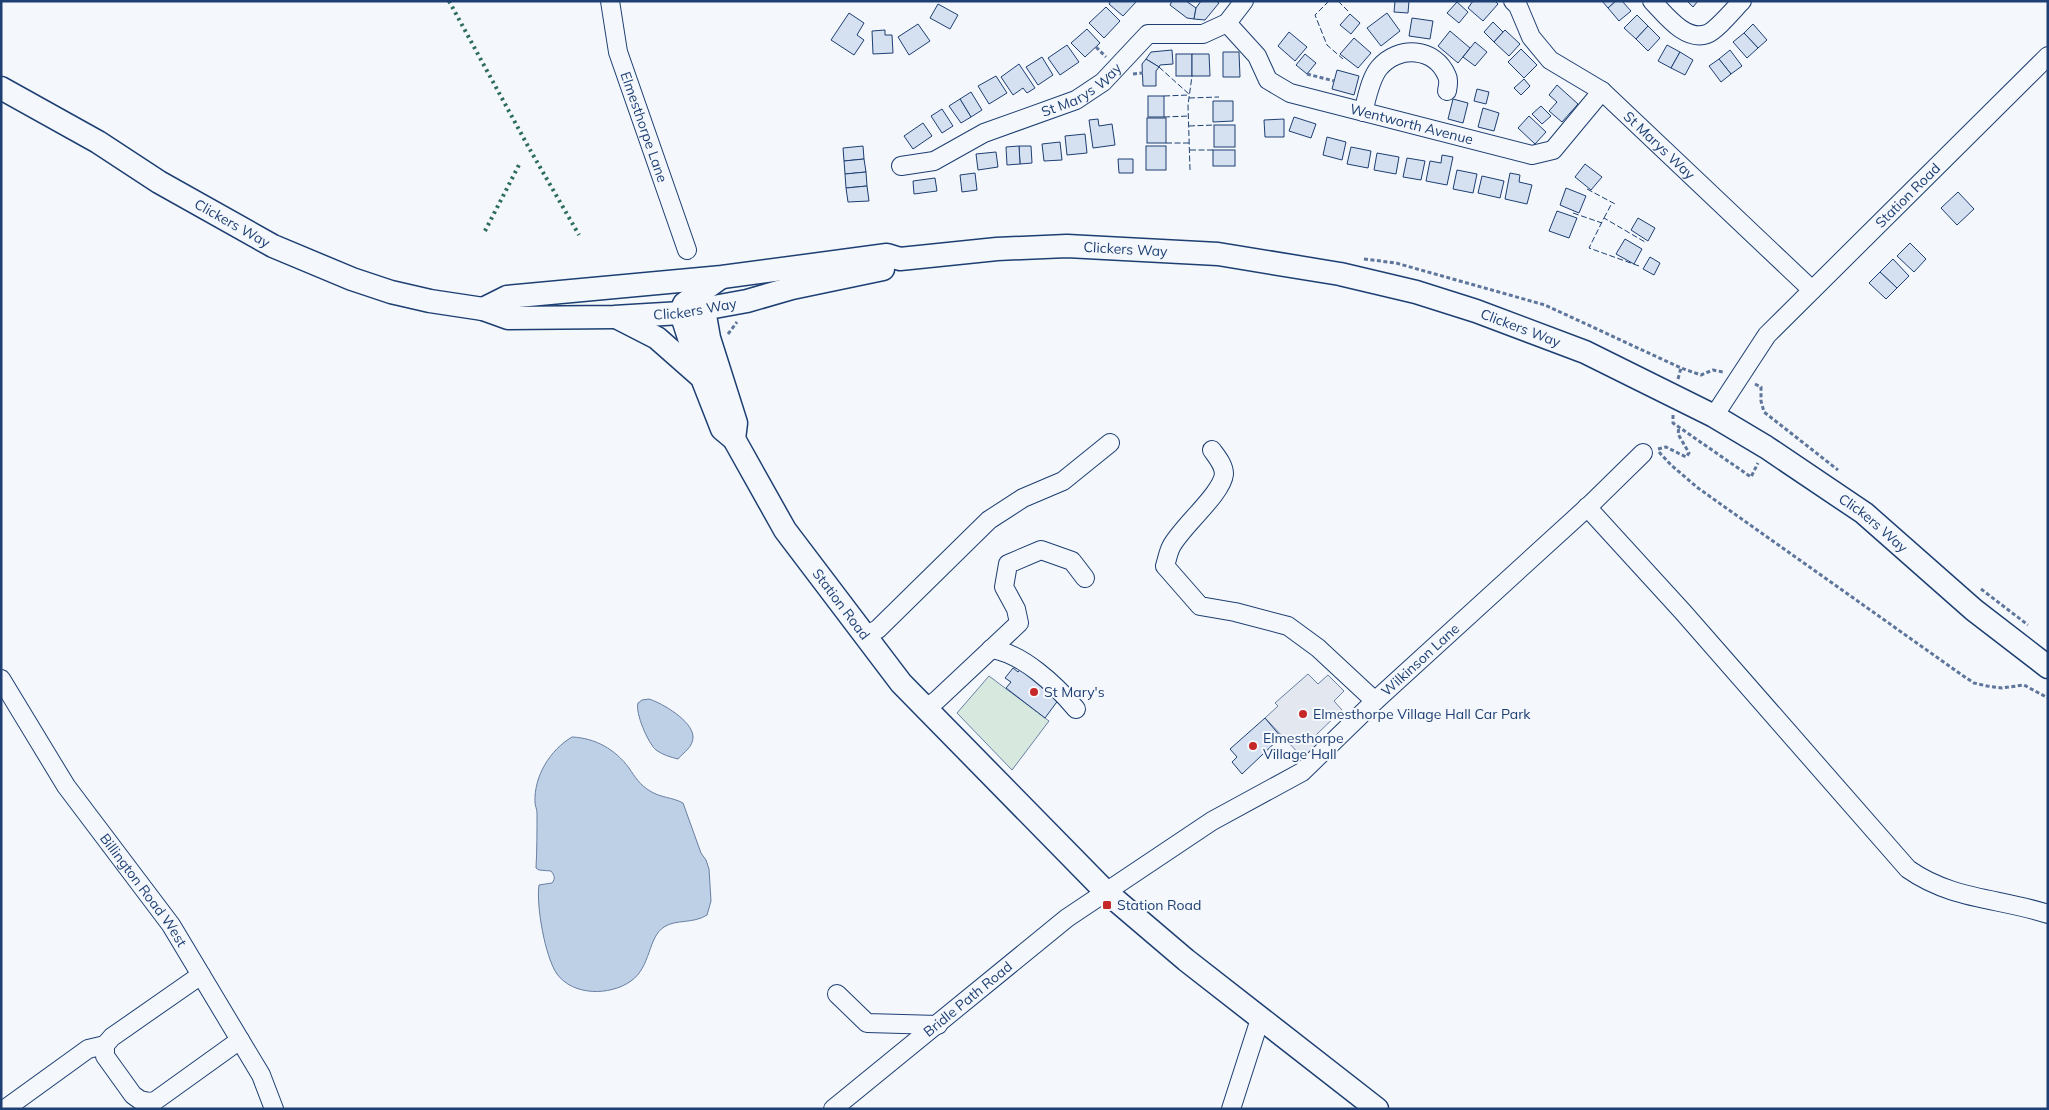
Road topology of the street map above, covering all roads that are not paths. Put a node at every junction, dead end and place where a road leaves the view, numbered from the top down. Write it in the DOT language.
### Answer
graph roads {
  1 [pos="610,1"];
  2 [pos="1244,1"];
  3 [pos="1513,1"];
  4 [pos="1652,1"];
  5 [pos="1742,1"];
  6 [pos="1226,23"];
  7 [pos="2048,56"];
  8 [pos="1,88"];
  9 [pos="1448,91"];
  10 [pos="1602,91"];
  11 [pos="1363,112"];
  12 [pos="901,166"];
  13 [pos="687,250"];
  14 [pos="900,259"];
  15 [pos="722,277"];
  16 [pos="636,286"];
  17 [pos="1812,290"];
  18 [pos="692,307"];
  19 [pos="483,309"];
  20 [pos="614,317"];
  21 [pos="702,378"];
  22 [pos="1714,416"];
  23 [pos="734,439"];
  24 [pos="1110,443"];
  25 [pos="1212,450"];
  26 [pos="1650,451"];
  27 [pos="1587,507"];
  28 [pos="1085,578"];
  29 [pos="865,636"];
  30 [pos="991,649"];
  31 [pos="2048,667"];
  32 [pos="1,679"];
  33 [pos="1375,701"];
  34 [pos="926,708"];
  35 [pos="1076,709"];
  36 [pos="1105,892"];
  37 [pos="2048,914"];
  38 [pos="201,975"];
  39 [pos="837,994"];
  40 [pos="1260,1019"];
  41 [pos="938,1025"];
  42 [pos="240,1040"];
  43 [pos="105,1045"];
  44 [pos="853,1102"];
  45 [pos="5,1109"];
  46 [pos="274,1109"];
  47 [pos="833,1109"];
  48 [pos="1231,1109"];
  49 [pos="1376,1109"];
  1 -- 13 [label="street, Elmesthorpe Lane"];
  2 -- 6 [label="street, St Marys Way"];
  3 -- 10 [label="street, St Marys Way"];
  4 -- 5 [label="street"];
  6 -- 11 [label="street, Wentworth Avenue"];
  6 -- 12 [label="street, St Marys Way"];
  7 -- 17 [label="street, Station Road"];
  8 -- 19 [label="main road, Clickers Way"];
  9 -- 11 [label="street"];
  10 -- 11 [label="street, Wentworth Avenue"];
  10 -- 17 [label="street, St Marys Way"];
  14 -- 15 [label="main road, Clickers Way"];
  14 -- 18 [label="main road, Clickers Way"];
  14 -- 22 [label="main road, Clickers Way"];
  15 -- 16 [label="main road, Clickers Way"];
  15 -- 18 [label="main road"];
  16 -- 18 [label="main road"];
  16 -- 19 [label="main road, Clickers Way"];
  17 -- 22 [label="street, Station Road"];
  18 -- 20 [label="main road, Clickers Way"];
  18 -- 21 [label="main road, Station Road"];
  18 -- 23 [label="main road, Station Road"];
  19 -- 20 [label="main road, Clickers Way"];
  20 -- 21 [label="main road"];
  21 -- 23 [label="main road, Station Road"];
  22 -- 31 [label="main road, Clickers Way"];
  23 -- 29 [label="main road, Station Road"];
  24 -- 29 [label="street"];
  25 -- 33 [label="street"];
  26 -- 27 [label="street, Wilkinson Lane"];
  27 -- 33 [label="street, Wilkinson Lane"];
  27 -- 37 [label="street"];
  28 -- 30 [label="street"];
  29 -- 34 [label="main road, Station Road"];
  30 -- 34 [label="street"];
  30 -- 35 [label="street"];
  32 -- 38 [label="street, Billington Road West"];
  33 -- 36 [label="street, Wilkinson Lane"];
  34 -- 36 [label="main road, Station Road"];
  36 -- 40 [label="main road, Station Road"];
  36 -- 41 [label="street, Bridle Path Road"];
  38 -- 42 [label="street, Billington Road West"];
  38 -- 43 [label="street"];
  39 -- 41 [label="street"];
  40 -- 48 [label="street"];
  40 -- 49 [label="main road, Station Road"];
  41 -- 44 [label="street, Bridle Path Road"];
  42 -- 43 [label="street"];
  42 -- 46 [label="street, Billington Road West"];
  43 -- 45 [label="street"];
  44 -- 47 [label="street, Bridle Path Road"];
}
